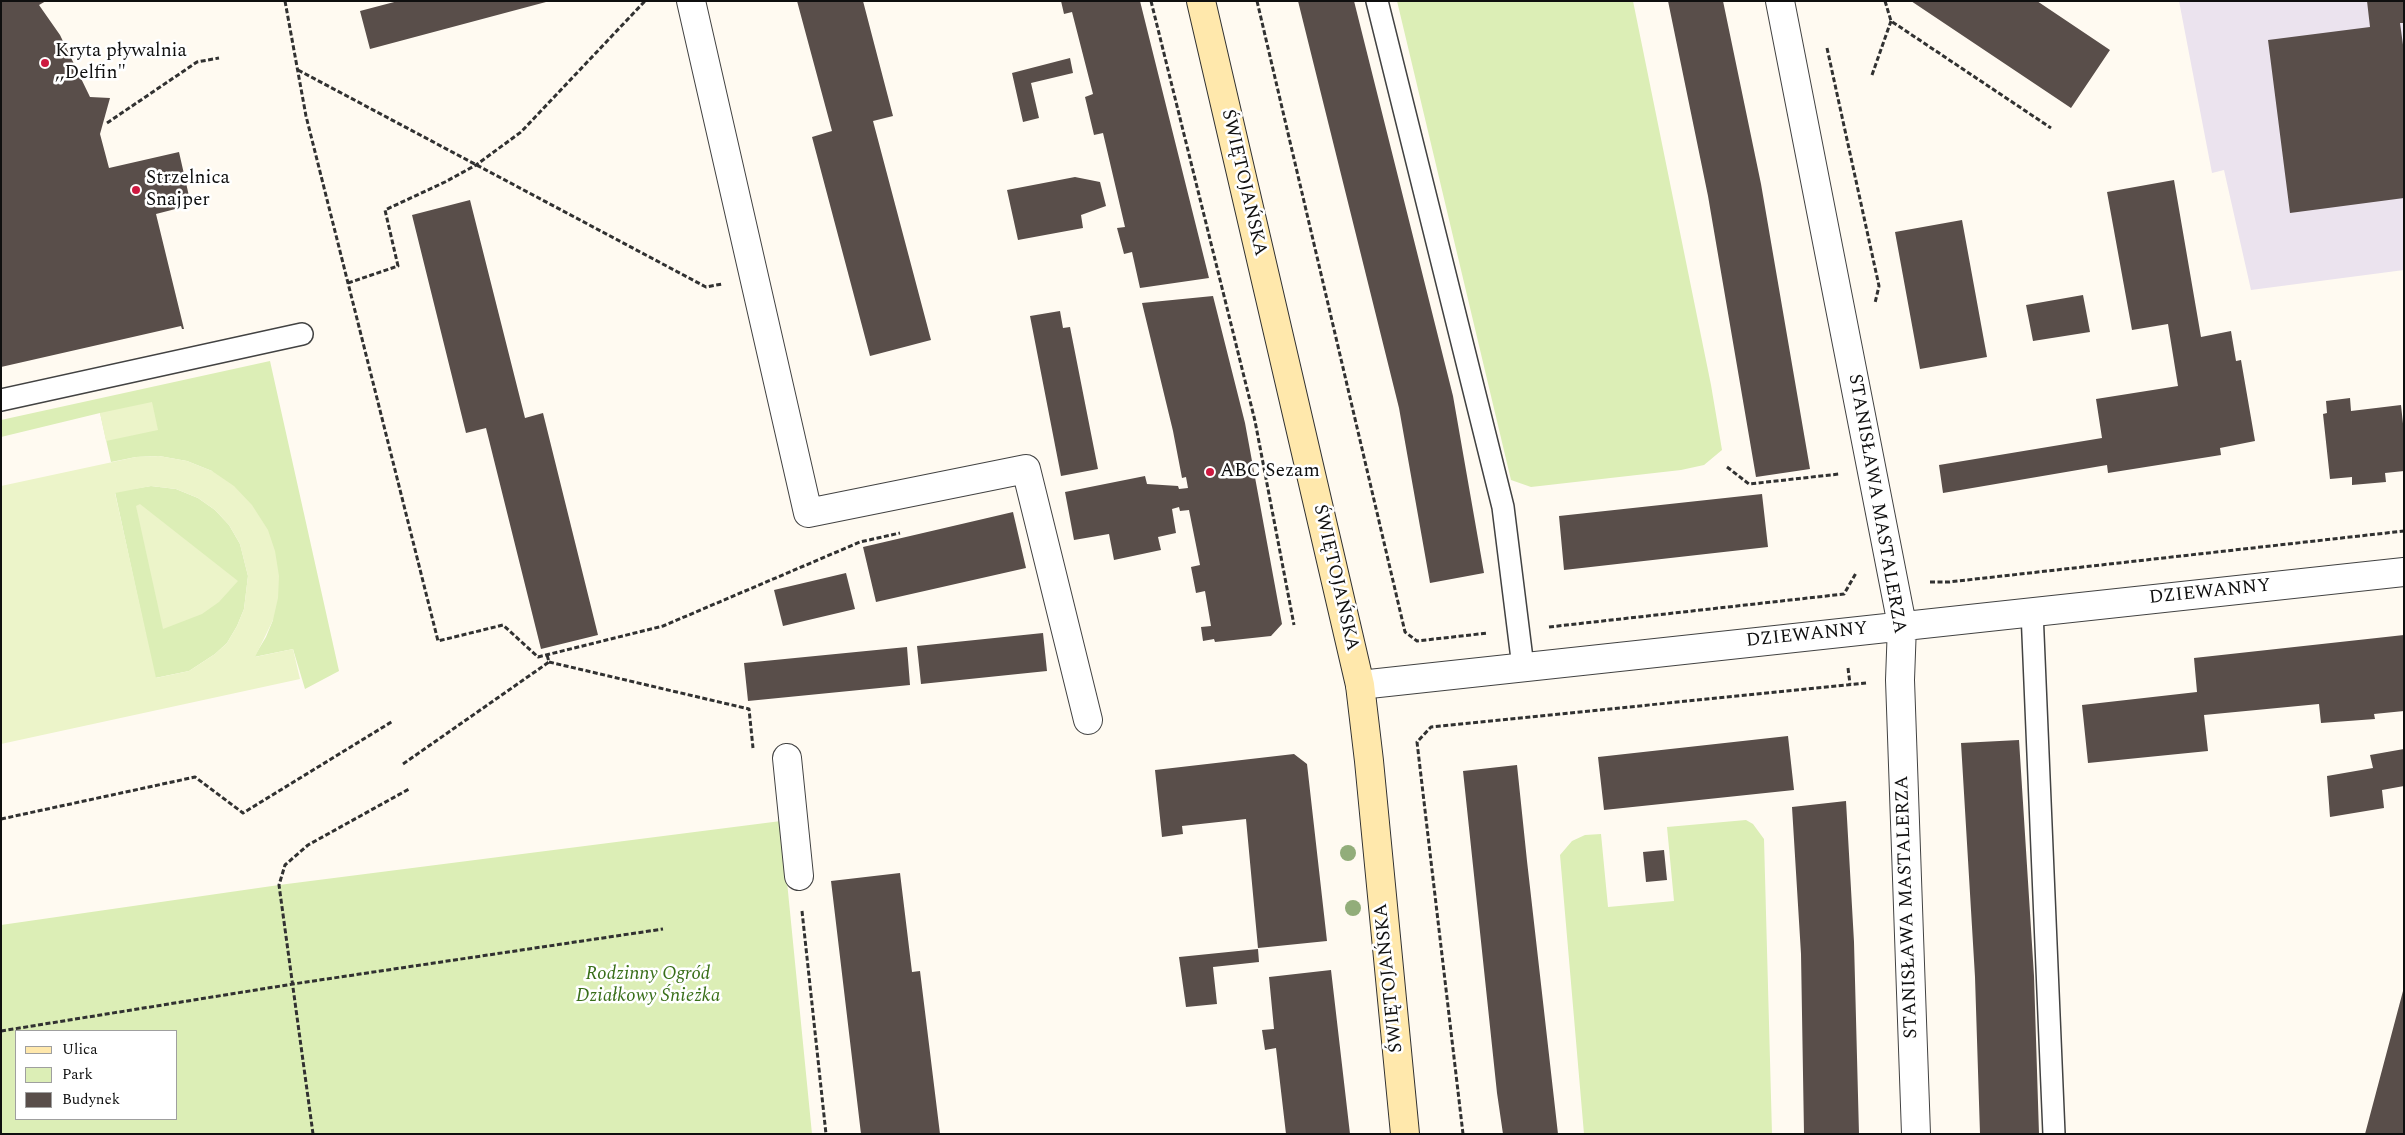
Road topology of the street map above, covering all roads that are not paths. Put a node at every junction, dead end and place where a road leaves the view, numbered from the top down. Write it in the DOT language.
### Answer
graph roads {
  1 [pos="691,1"];
  2 [pos="1201,1"];
  3 [pos="1377,1"];
  4 [pos="1780,1"];
  5 [pos="302,334"];
  6 [pos="1,400"];
  7 [pos="2404,572"];
  8 [pos="2032,612"];
  9 [pos="1902,625"];
  10 [pos="1523,667"];
  11 [pos="1360,685"];
  12 [pos="1088,720"];
  13 [pos="787,758"];
  14 [pos="799,876"];
  15 [pos="1405,1134"];
  16 [pos="1916,1134"];
  17 [pos="2054,1134"];
  1 -- 12 [label="street"];
  2 -- 11 [label="street, ŚWIĘTOJAŃSKA"];
  3 -- 10 [label="lane"];
  4 -- 9 [label="street, STANISŁAWA MASTALERZA"];
  5 -- 6 [label="lane"];
  7 -- 8 [label="street, DZIEWANNY"];
  8 -- 9 [label="street, DZIEWANNY"];
  8 -- 17 [label="lane"];
  9 -- 10 [label="street, DZIEWANNY"];
  9 -- 16 [label="street, STANISŁAWA MASTALERZA"];
  10 -- 11 [label="street, DZIEWANNY"];
  11 -- 15 [label="street, ŚWIĘTOJAŃSKA"];
  13 -- 14 [label="street"];
}
